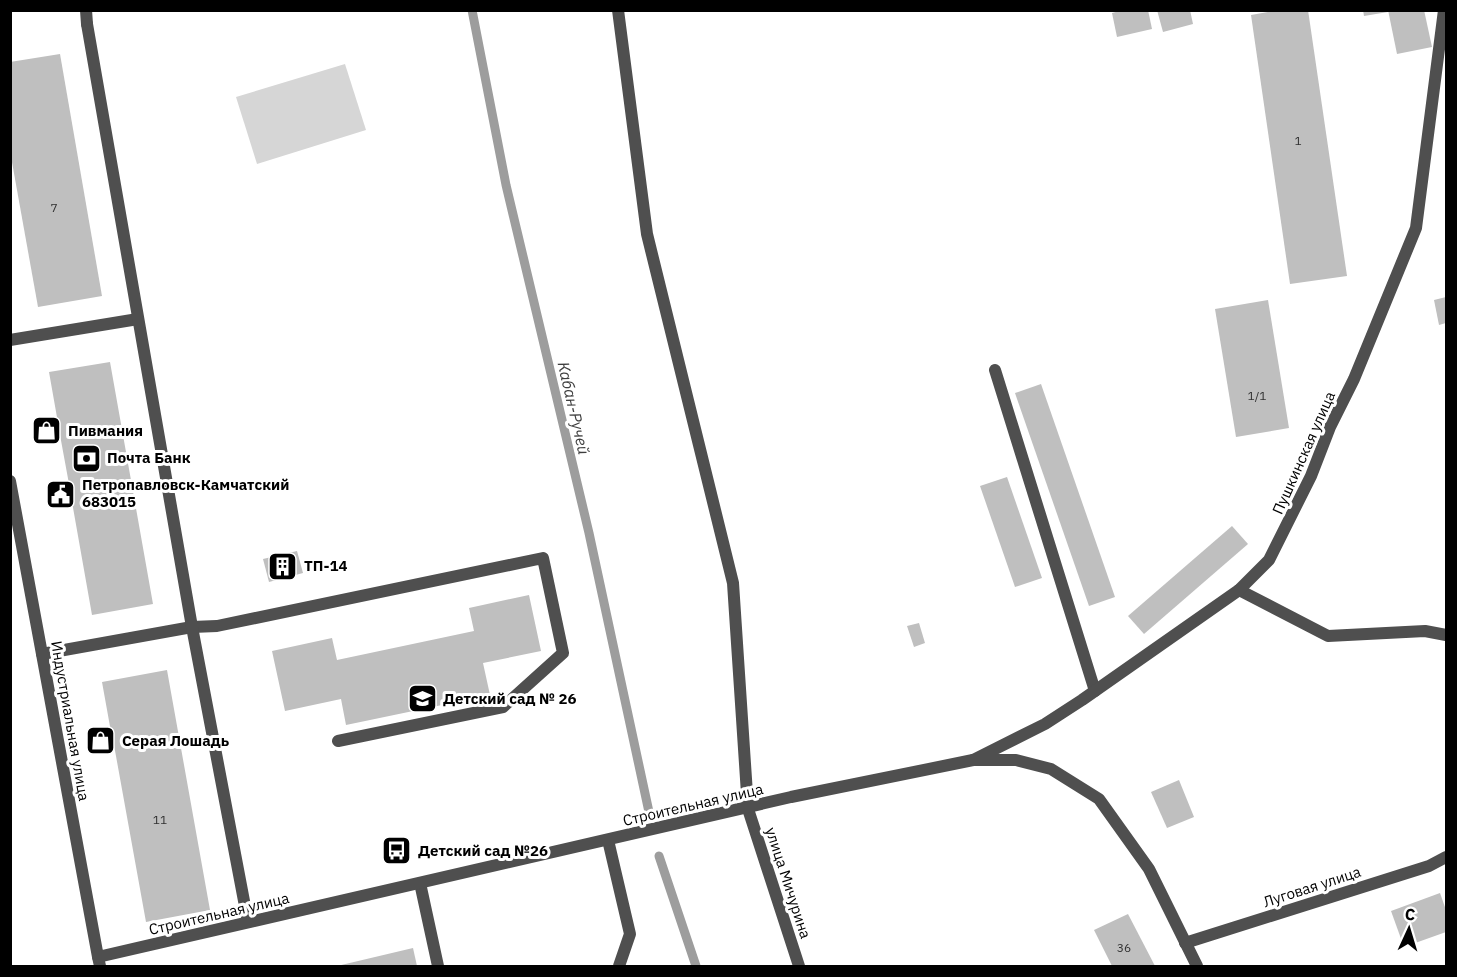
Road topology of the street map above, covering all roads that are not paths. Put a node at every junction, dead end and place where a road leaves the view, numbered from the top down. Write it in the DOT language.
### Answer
graph roads {
  1 [pos="86,10"];
  2 [pos="618,10"];
  3 [pos="1444,10"];
  4 [pos="138,319"];
  5 [pos="10,340"];
  6 [pos="995,370"];
  7 [pos="10,481"];
  8 [pos="13,505"];
  9 [pos="1239,590"];
  10 [pos="192,627"];
  11 [pos="1446,635"];
  12 [pos="42,654"];
  13 [pos="1095,691"];
  14 [pos="338,741"];
  15 [pos="973,760"];
  16 [pos="747,809"];
  17 [pos="608,840"];
  18 [pos="1446,857"];
  19 [pos="420,883"];
  20 [pos="248,922"];
  21 [pos="1185,943"];
  22 [pos="99,962"];
  23 [pos="438,966"];
  24 [pos="619,966"];
  25 [pos="799,966"];
  26 [pos="1197,966"];
  1 -- 4 [label="street"];
  2 -- 16 [label="street, улица Мичурина"];
  3 -- 9 [label="street, Пушкинская улица"];
  4 -- 5 [label="street"];
  4 -- 10 [label="street"];
  6 -- 13 [label="street"];
  7 -- 8 [label="street, Индустриальная улица"];
  8 -- 12 [label="street, Индустриальная улица"];
  9 -- 11 [label="street"];
  9 -- 13 [label="street, Пушкинская улица"];
  10 -- 12 [label="street"];
  10 -- 14 [label="street"];
  10 -- 20 [label="street"];
  12 -- 22 [label="street, Индустриальная улица"];
  13 -- 15 [label="street, Пушкинская улица"];
  15 -- 16 [label="street, Строительная улица"];
  15 -- 21 [label="street, Строительная улица"];
  16 -- 17 [label="street, Строительная улица"];
  16 -- 25 [label="street, улица Мичурина"];
  17 -- 19 [label="street, Строительная улица"];
  17 -- 24 [label="street"];
  18 -- 21 [label="street, Луговая улица"];
  19 -- 20 [label="street, Строительная улица"];
  19 -- 23 [label="street"];
  20 -- 22 [label="street, Строительная улица"];
  21 -- 26 [label="street, Строительная улица"];
}
